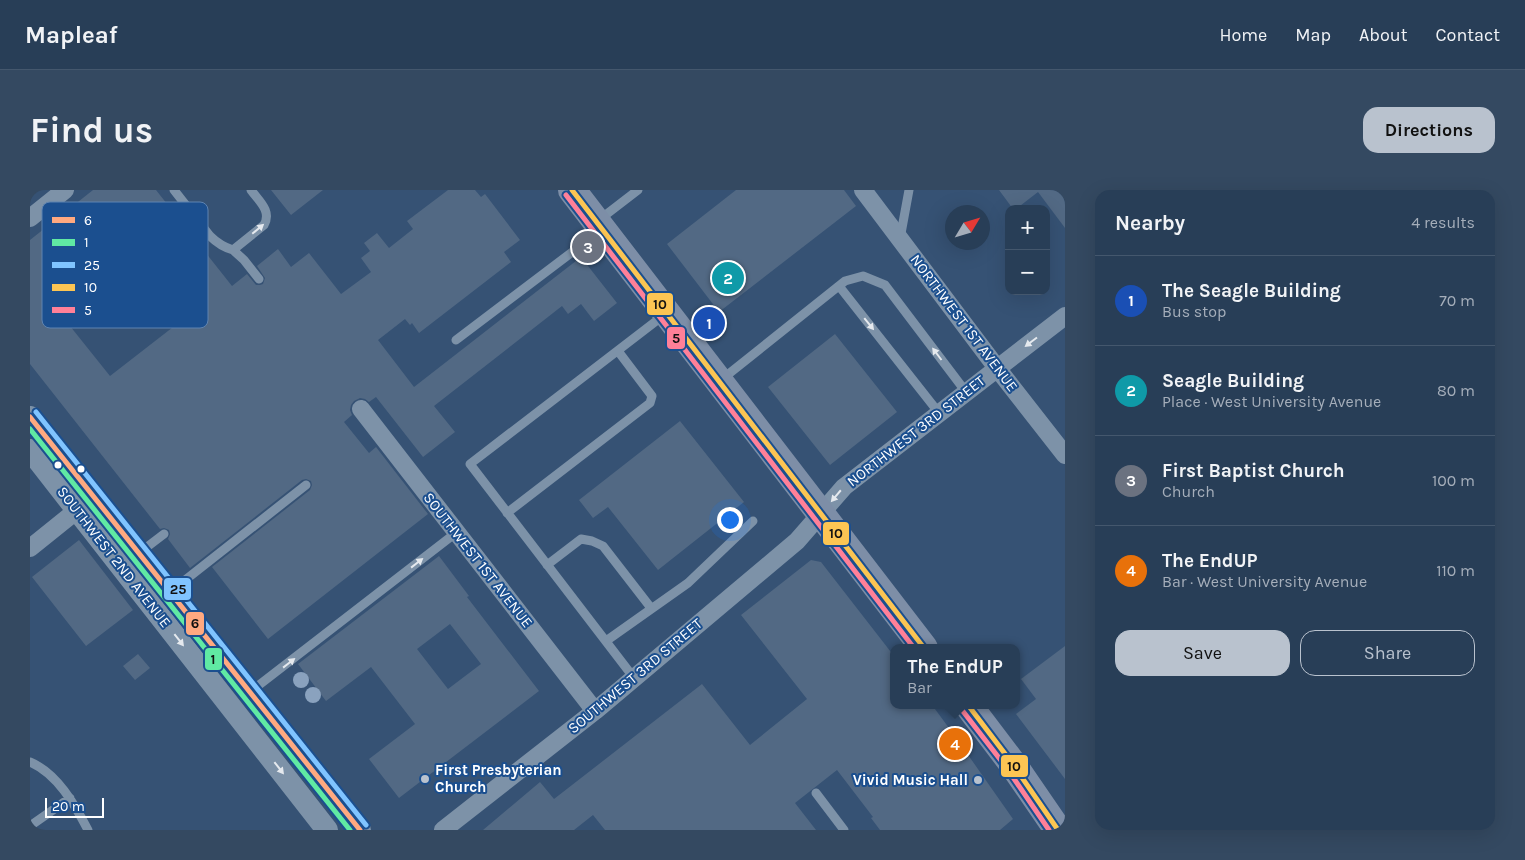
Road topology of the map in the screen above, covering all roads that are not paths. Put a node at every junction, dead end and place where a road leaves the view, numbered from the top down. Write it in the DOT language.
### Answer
graph roads {
  1 [pos="65,190"];
  2 [pos="174,190"];
  3 [pos="251,190"];
  4 [pos="572,190"];
  5 [pos="638,190"];
  6 [pos="863,190"];
  7 [pos="909,190"];
  8 [pos="50,202"];
  9 [pos="183,202"];
  10 [pos="42,208"];
  11 [pos="30,218"];
  12 [pos="599,225"];
  13 [pos="208,233"];
  14 [pos="900,239"];
  15 [pos="233,250"];
  16 [pos="259,279"];
  17 [pos="839,286"];
  18 [pos="667,314"];
  19 [pos="1065,316"];
  20 [pos="456,340"];
  21 [pos="618,351"];
  22 [pos="997,368"];
  23 [pos="719,381"];
  24 [pos="966,392"];
  25 [pos="361,409"];
  26 [pos="940,412"];
  27 [pos="30,416"];
  28 [pos="30,450"];
  29 [pos="1065,455"];
  30 [pos="306,485"];
  31 [pos="86,504"];
  32 [pos="507,513"];
  33 [pos="821,515"];
  34 [pos="753,521"];
  35 [pos="457,532"];
  36 [pos="164,534"];
  37 [pos="30,548"];
  38 [pos="139,554"];
  39 [pos="547,565"];
  40 [pos="170,592"];
  41 [pos="651,608"];
  42 [pos="606,641"];
  43 [pos="921,644"];
  44 [pos="230,668"];
  45 [pos="634,678"];
  46 [pos="212,682"];
  47 [pos="250,692"];
  48 [pos="971,709"];
  49 [pos="595,711"];
  50 [pos="30,762"];
  51 [pos="816,794"];
  52 [pos="70,798"];
  53 [pos="1055,824"];
  54 [pos="34,827"];
  55 [pos="88,830"];
  56 [pos="327,830"];
  57 [pos="360,830"];
  58 [pos="443,830"];
  59 [pos="844,830"];
  1 -- 8 [label="street"];
  2 -- 9 [label="lane"];
  15 -- 3 [label="lane, one-way"];
  4 -- 12 [label="main road"];
  5 -- 12 [label="lane"];
  6 -- 14 [label="street, NORTHWEST 1ST AVENUE"];
  7 -- 14 [label="lane"];
  10 -- 11 [label="street"];
  12 -- 18 [label="main road"];
  12 -- 20 [label="lane"];
  13 -- 15 [label="lane"];
  14 -- 22 [label="street, NORTHWEST 1ST AVENUE"];
  15 -- 16 [label="lane"];
  17 -- 23 [label="lane"];
  24 -- 17 [label="lane, one-way"];
  17 -- 26 [label="lane, one-way"];
  18 -- 21 [label="lane"];
  18 -- 23 [label="main road"];
  19 -- 22 [label="street, NORTHWEST 3RD STREET, one-way"];
  21 -- 32 [label="lane"];
  21 -- 32 [label="lane"];
  22 -- 24 [label="street, NORTHWEST 3RD STREET"];
  22 -- 29 [label="street, NORTHWEST 1ST AVENUE"];
  23 -- 33 [label="main road"];
  24 -- 26 [label="street, NORTHWEST 3RD STREET"];
  25 -- 35 [label="street, SOUTHWEST 1ST AVENUE"];
  26 -- 33 [label="street, NORTHWEST 3RD STREET, one-way"];
  27 -- 31 [label="street, SOUTHWEST 2ND AVENUE"];
  28 -- 31 [label="street, SOUTHWEST 2ND AVENUE"];
  30 -- 40 [label="lane"];
  31 -- 37 [label="street"];
  31 -- 38 [label="street, SOUTHWEST 2ND AVENUE"];
  31 -- 46 [label="street, SOUTHWEST 2ND AVENUE, one-way"];
  32 -- 39 [label="lane"];
  33 -- 43 [label="main road"];
  33 -- 45 [label="street, SOUTHWEST 3RD STREET"];
  34 -- 41 [label="lane"];
  47 -- 35 [label="lane, one-way"];
  35 -- 49 [label="street, SOUTHWEST 1ST AVENUE"];
  36 -- 38 [label="lane"];
  38 -- 40 [label="street, SOUTHWEST 2ND AVENUE"];
  39 -- 41 [label="lane"];
  39 -- 42 [label="lane"];
  40 -- 44 [label="street, SOUTHWEST 2ND AVENUE"];
  41 -- 42 [label="lane"];
  42 -- 45 [label="lane"];
  44 -- 46 [label="street"];
  44 -- 47 [label="street, SOUTHWEST 2ND AVENUE"];
  45 -- 49 [label="street, SOUTHWEST 3RD STREET"];
  46 -- 56 [label="street, SOUTHWEST 2ND AVENUE, one-way"];
  47 -- 57 [label="street, SOUTHWEST 2ND AVENUE"];
  48 -- 53 [label="main road"];
  49 -- 58 [label="street, SOUTHWEST 3RD STREET"];
  50 -- 52 [label="lane"];
  51 -- 59 [label="lane"];
  52 -- 54 [label="lane"];
  52 -- 55 [label="lane"];
}
